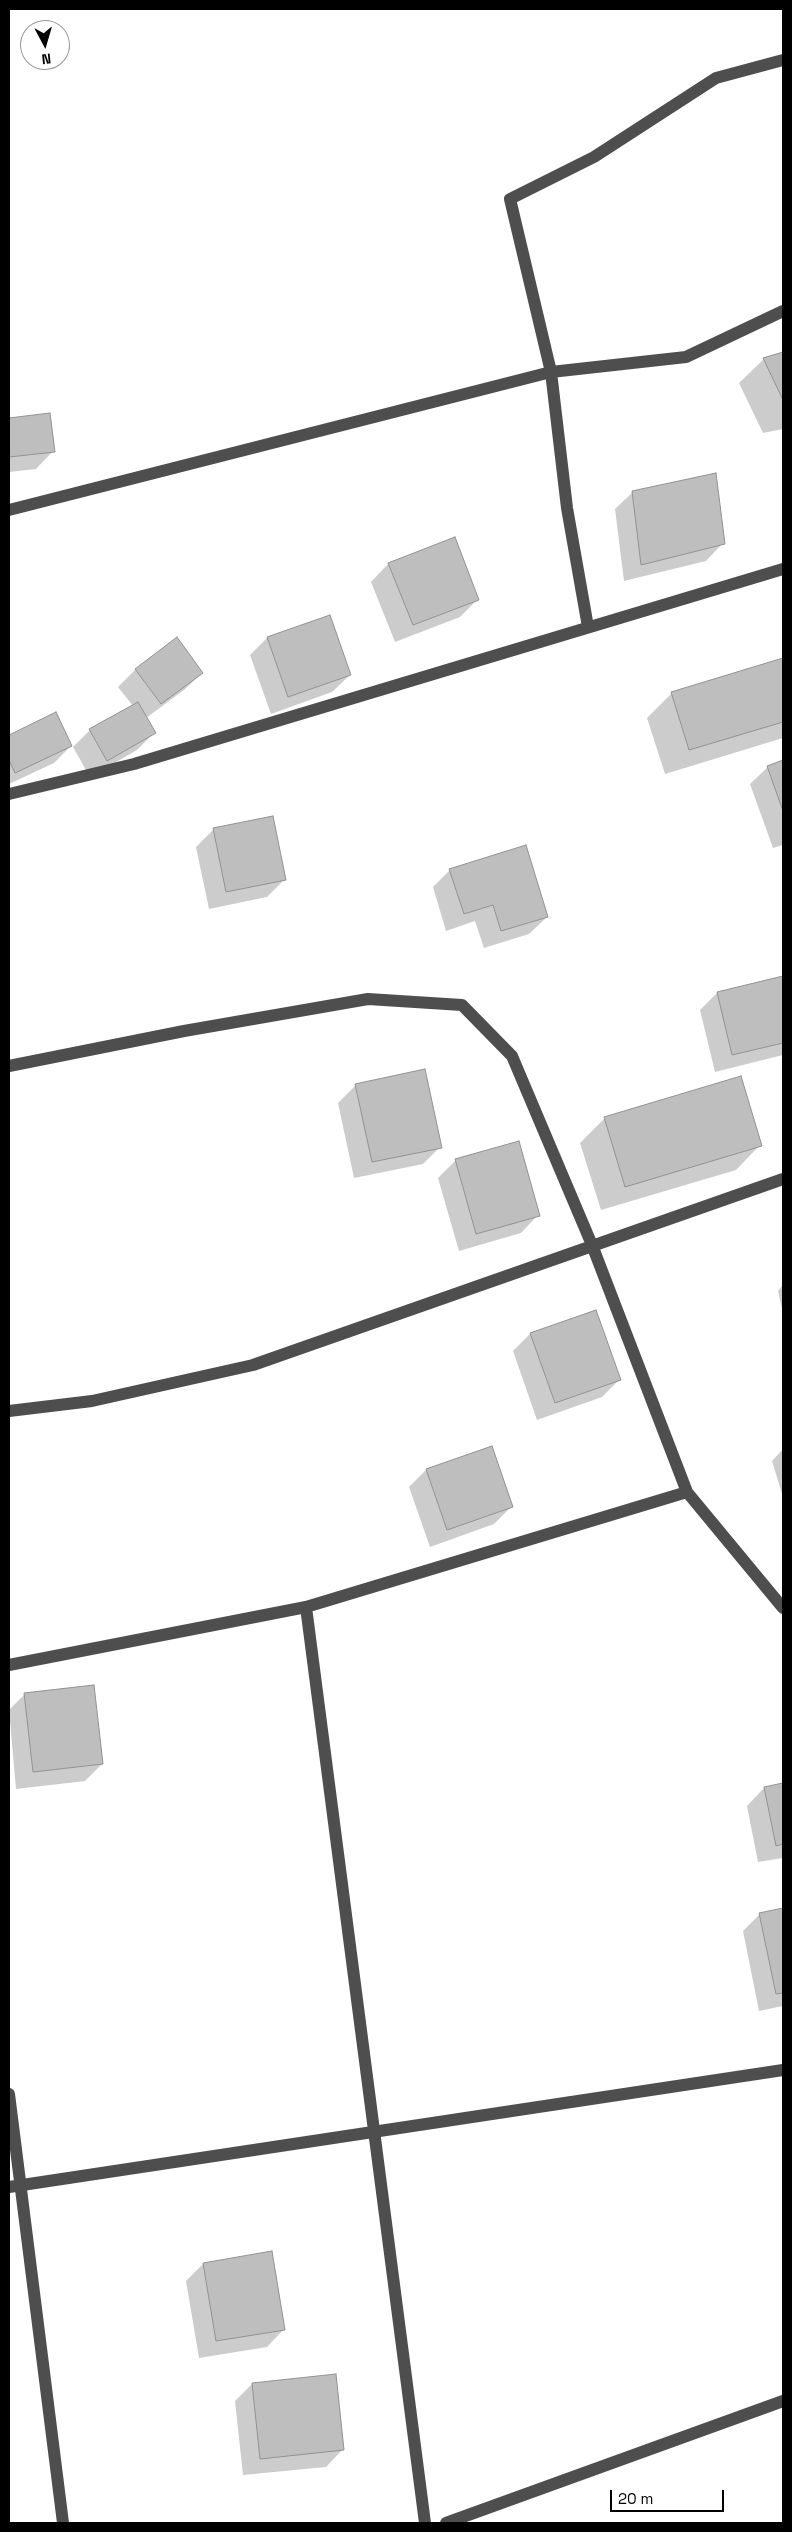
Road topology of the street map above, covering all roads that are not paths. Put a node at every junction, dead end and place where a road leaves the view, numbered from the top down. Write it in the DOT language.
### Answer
graph roads {
  1 [pos="783,60"];
  2 [pos="783,311"];
  3 [pos="551,372"];
  4 [pos="9,510"];
  5 [pos="783,569"];
  6 [pos="588,627"];
  7 [pos="9,794"];
  8 [pos="9,1066"];
  9 [pos="783,1179"];
  10 [pos="592,1244"];
  11 [pos="9,1411"];
  12 [pos="687,1492"];
  13 [pos="306,1607"];
  14 [pos="783,1608"];
  15 [pos="9,1665"];
  16 [pos="783,2070"];
  17 [pos="9,2094"];
  18 [pos="374,2132"];
  19 [pos="14,2186"];
  20 [pos="783,2402"];
  21 [pos="63,2523"];
  22 [pos="425,2523"];
  23 [pos="446,2523"];
  1 -- 3 [label="street"];
  2 -- 3 [label="street"];
  3 -- 4 [label="street"];
  3 -- 6 [label="street"];
  5 -- 6 [label="street"];
  6 -- 7 [label="street"];
  8 -- 10 [label="street"];
  9 -- 10 [label="street"];
  10 -- 11 [label="street"];
  10 -- 12 [label="street"];
  12 -- 13 [label="street"];
  12 -- 14 [label="street"];
  13 -- 15 [label="street"];
  13 -- 18 [label="street"];
  16 -- 18 [label="street"];
  17 -- 19 [label="street"];
  18 -- 19 [label="street"];
  18 -- 22 [label="street"];
  19 -- 21 [label="street"];
  20 -- 23 [label="street"];
}
